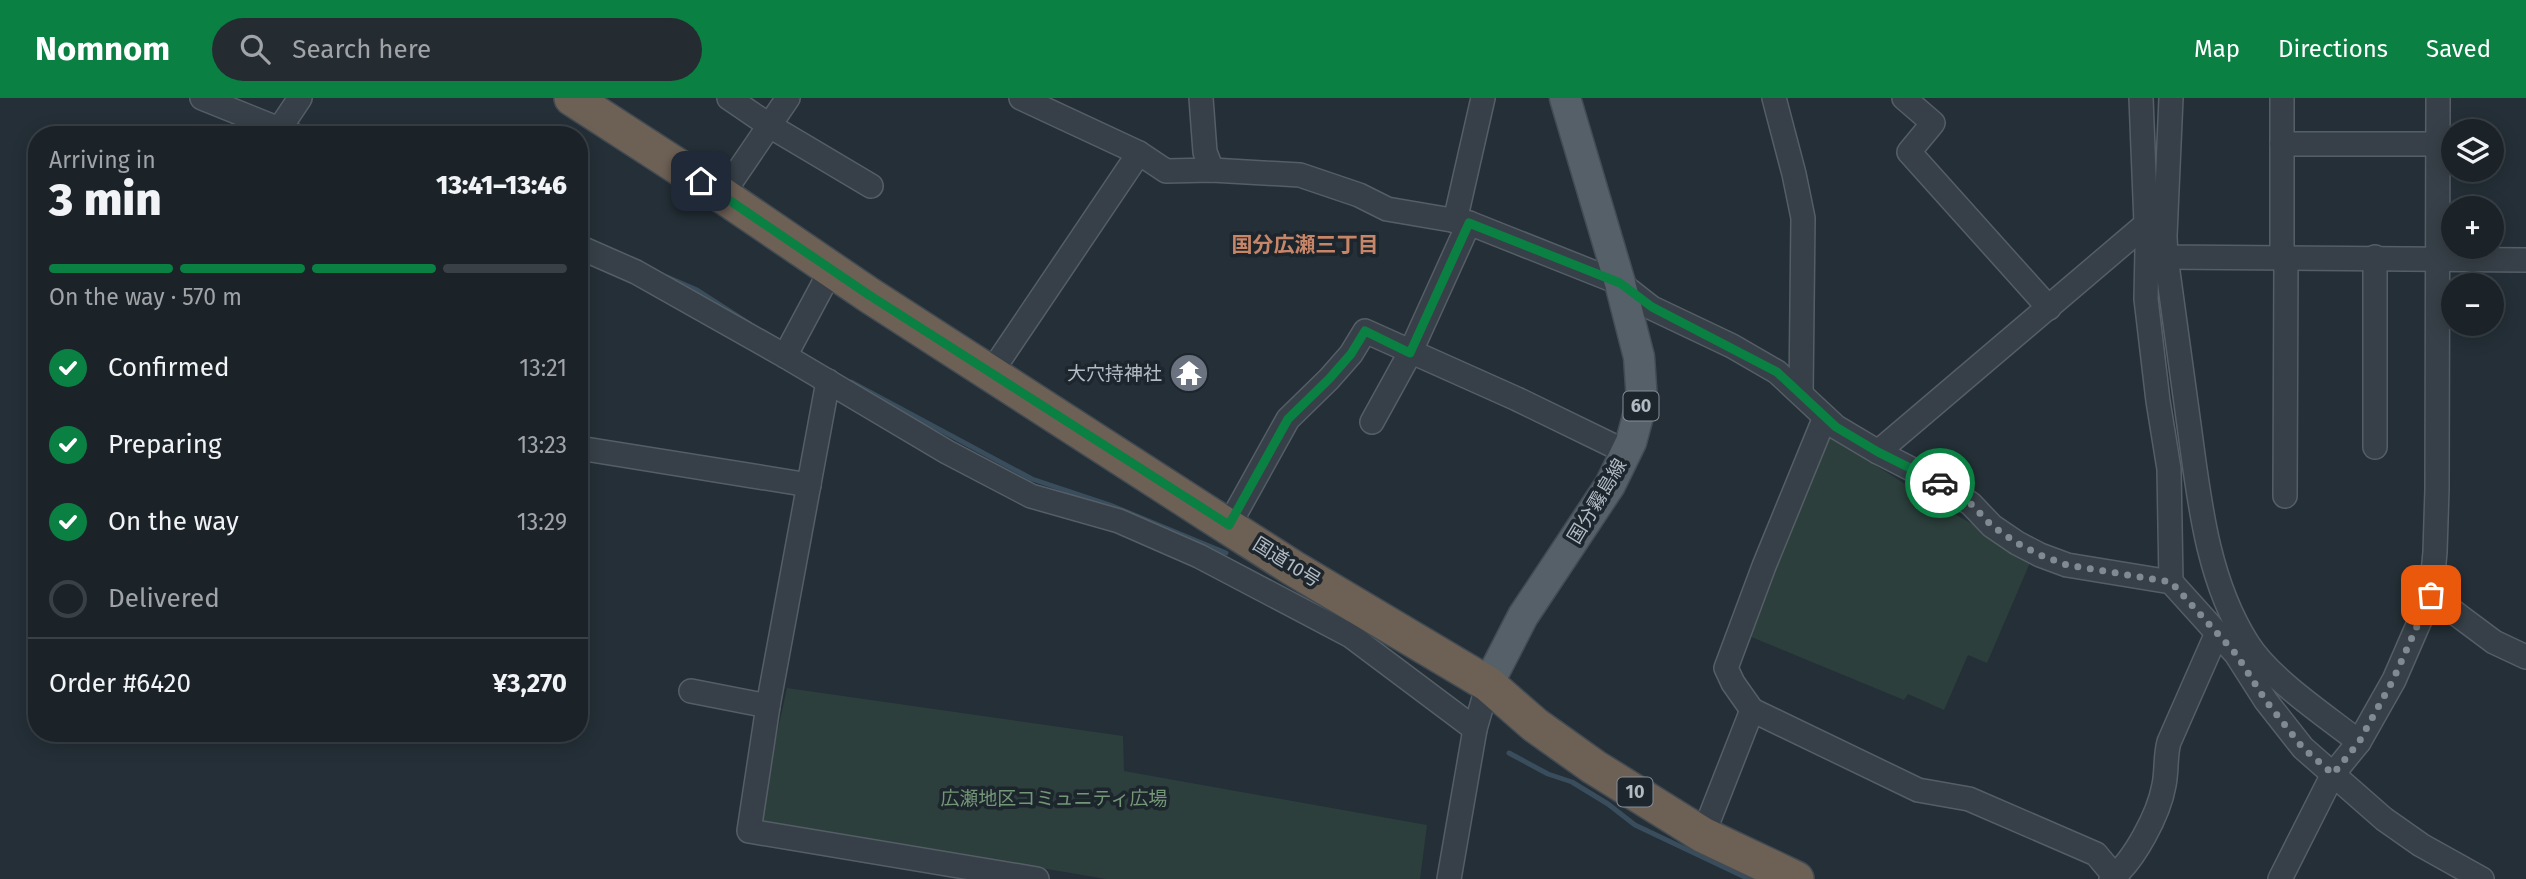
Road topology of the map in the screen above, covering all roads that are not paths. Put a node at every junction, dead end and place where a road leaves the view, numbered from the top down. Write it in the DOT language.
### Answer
graph roads {
  1 [pos="202,98"];
  2 [pos="300,98"];
  3 [pos="572,98"];
  4 [pos="729,98"];
  5 [pos="788,98"];
  6 [pos="1021,98"];
  7 [pos="1201,98"];
  8 [pos="1483,98"];
  9 [pos="1565,98"];
  10 [pos="1774,98"];
  11 [pos="1904,98"];
  12 [pos="2141,98"];
  13 [pos="2171,98"];
  14 [pos="2282,98"];
  15 [pos="2438,98"];
  16 [pos="272,126"];
  17 [pos="289,126"];
  18 [pos="770,126"];
  19 [pos="2282,144"];
  20 [pos="2437,144"];
  21 [pos="1139,153"];
  22 [pos="1212,170"];
  23 [pos="871,186"];
  24 [pos="722,195"];
  25 [pos="1462,222"];
  26 [pos="2146,225"];
  27 [pos="588,251"];
  28 [pos="2166,257"];
  29 [pos="2284,257"];
  30 [pos="2375,257"];
  31 [pos="2437,259"];
  32 [pos="2526,260"];
  33 [pos="831,270"];
  34 [pos="1620,283"];
  35 [pos="2049,307"];
  36 [pos="1410,353"];
  37 [pos="785,356"];
  38 [pos="990,374"];
  39 [pos="828,381"];
  40 [pos="1801,394"];
  41 [pos="1825,417"];
  42 [pos="1372,422"];
  43 [pos="2375,447"];
  44 [pos="588,449"];
  45 [pos="1878,452"];
  46 [pos="1626,453"];
  47 [pos="809,485"];
  48 [pos="2286,496"];
  49 [pos="1229,525"];
  50 [pos="1266,550"];
  51 [pos="1243,580"];
  52 [pos="2171,582"];
  53 [pos="2431,595"];
  54 [pos="2217,633"];
  55 [pos="2526,657"];
  56 [pos="1488,684"];
  57 [pos="691,691"];
  58 [pos="768,706"];
  59 [pos="1752,710"];
  60 [pos="1475,729"];
  61 [pos="2359,742"];
  62 [pos="2333,774"];
  63 [pos="1703,835"];
  64 [pos="1037,879"];
  65 [pos="1448,879"];
  66 [pos="1796,879"];
  67 [pos="2114,879"];
  68 [pos="2280,879"];
  69 [pos="2482,879"];
  1 -- 16 [label="street"];
  2 -- 17 [label="street"];
  3 -- 24 [label="highway, 国道10号 / 10"];
  4 -- 18 [label="street"];
  5 -- 18 [label="street"];
  6 -- 21 [label="street"];
  7 -- 22 [label="street"];
  8 -- 25 [label="street"];
  9 -- 34 [label="main road, 国分霧島線 / 60"];
  10 -- 40 [label="street"];
  11 -- 35 [label="street"];
  12 -- 26 [label="street"];
  13 -- 28 [label="street"];
  14 -- 19 [label="street"];
  15 -- 20 [label="street"];
  18 -- 23 [label="street"];
  18 -- 24 [label="street"];
  19 -- 20 [label="street"];
  19 -- 29 [label="street"];
  20 -- 31 [label="street"];
  21 -- 22 [label="street"];
  21 -- 38 [label="street"];
  22 -- 25 [label="street"];
  24 -- 33 [label="highway, 国道10号 / 10"];
  25 -- 34 [label="street"];
  25 -- 36 [label="street"];
  26 -- 35 [label="street"];
  26 -- 52 [label="street"];
  27 -- 37 [label="street"];
  28 -- 29 [label="street"];
  28 -- 61 [label="street"];
  29 -- 30 [label="street"];
  29 -- 48 [label="street"];
  30 -- 31 [label="street"];
  30 -- 43 [label="street"];
  31 -- 32 [label="street"];
  31 -- 53 [label="street"];
  33 -- 37 [label="street"];
  33 -- 38 [label="highway, 国道10号 / 10"];
  34 -- 40 [label="street"];
  34 -- 46 [label="main road, 国分霧島線 / 60"];
  35 -- 45 [label="street"];
  36 -- 42 [label="street"];
  36 -- 46 [label="street"];
  36 -- 49 [label="street"];
  37 -- 39 [label="street"];
  38 -- 49 [label="highway, 国道10号 / 10"];
  39 -- 47 [label="street"];
  39 -- 51 [label="street"];
  40 -- 41 [label="street"];
  41 -- 45 [label="street"];
  41 -- 59 [label="street"];
  44 -- 47 [label="street"];
  45 -- 52 [label="street"];
  46 -- 56 [label="main road, 国分霧島線 / 60"];
  47 -- 58 [label="street"];
  49 -- 50 [label="highway, 国道10号 / 10"];
  50 -- 51 [label="street"];
  50 -- 56 [label="highway, 国道10号 / 10"];
  51 -- 60 [label="street"];
  52 -- 54 [label="street"];
  53 -- 55 [label="street"];
  53 -- 61 [label="street"];
  54 -- 62 [label="street"];
  54 -- 67 [label="street"];
  56 -- 60 [label="street"];
  56 -- 63 [label="highway, 国道10号 / 10"];
  57 -- 58 [label="street"];
  58 -- 64 [label="street"];
  59 -- 63 [label="street"];
  59 -- 67 [label="street"];
  60 -- 65 [label="street"];
  61 -- 62 [label="street"];
  62 -- 68 [label="street"];
  62 -- 69 [label="street"];
  63 -- 66 [label="highway, 国道10号 / 10"];
}
